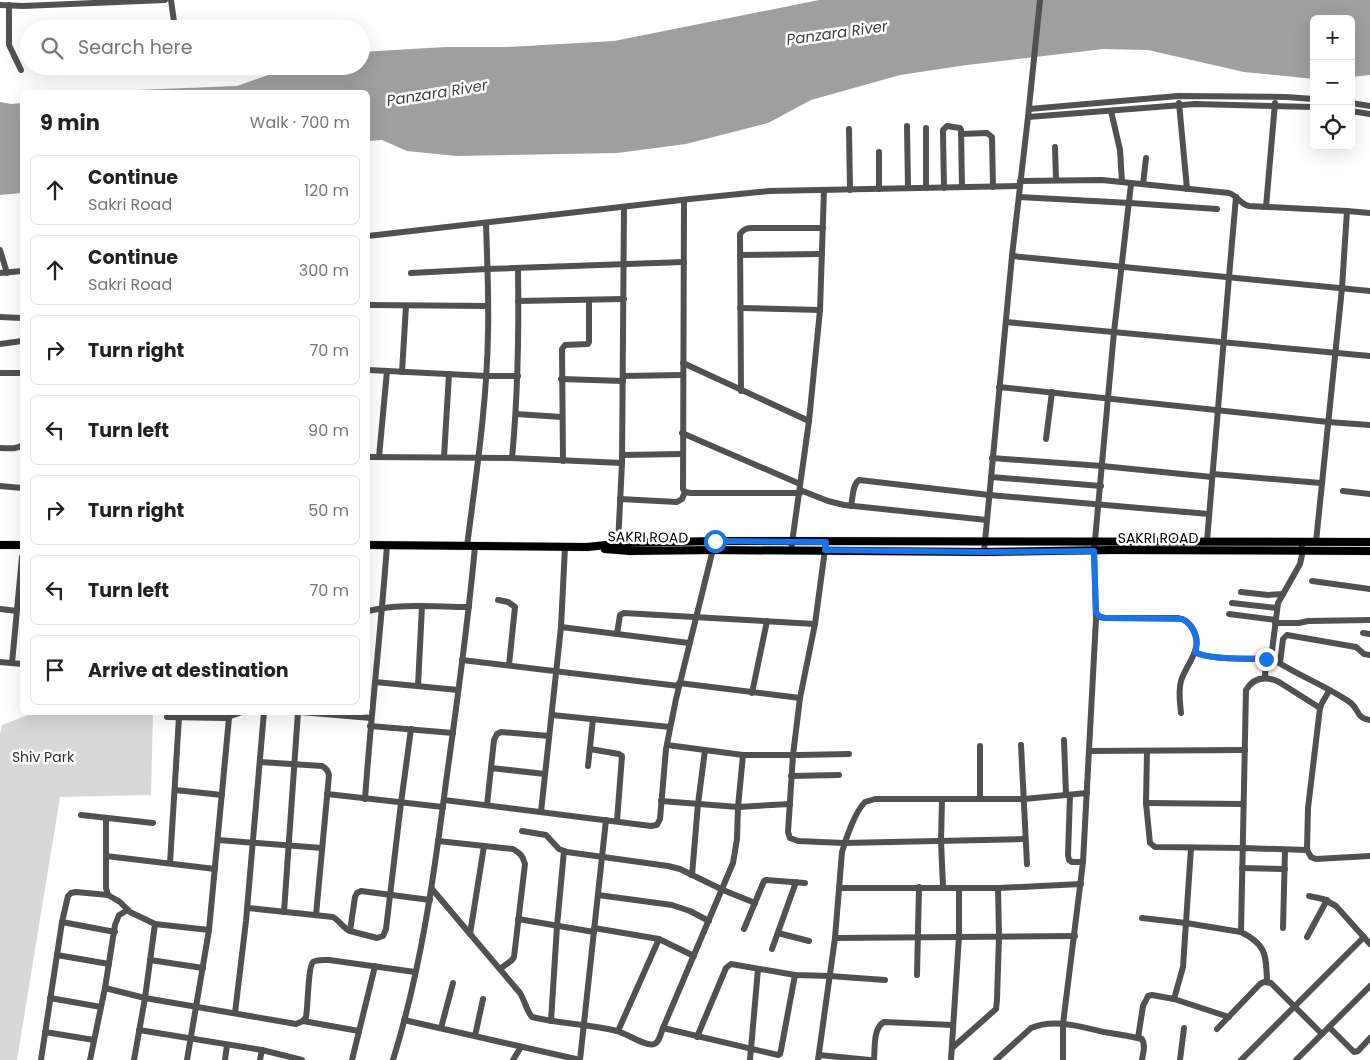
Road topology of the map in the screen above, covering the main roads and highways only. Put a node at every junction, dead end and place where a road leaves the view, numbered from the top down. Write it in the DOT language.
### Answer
graph roads {
  1 [pos="1370,542"];
  2 [pos="0,545"];
  3 [pos="20,545"];
  4 [pos="370,545"];
  5 [pos="1302,546"];
  6 [pos="586,547"];
  7 [pos="1370,551"];
  1 -- 5 [label="main road, SAKRI ROAD"];
  2 -- 3 [label="main road"];
  4 -- 6 [label="main road, SAKRI ROAD"];
  5 -- 6 [label="main road, SAKRI ROAD"];
  5 -- 6 [label="main road, SAKRI ROAD"];
  5 -- 7 [label="main road, SAKRI ROAD"];
}
